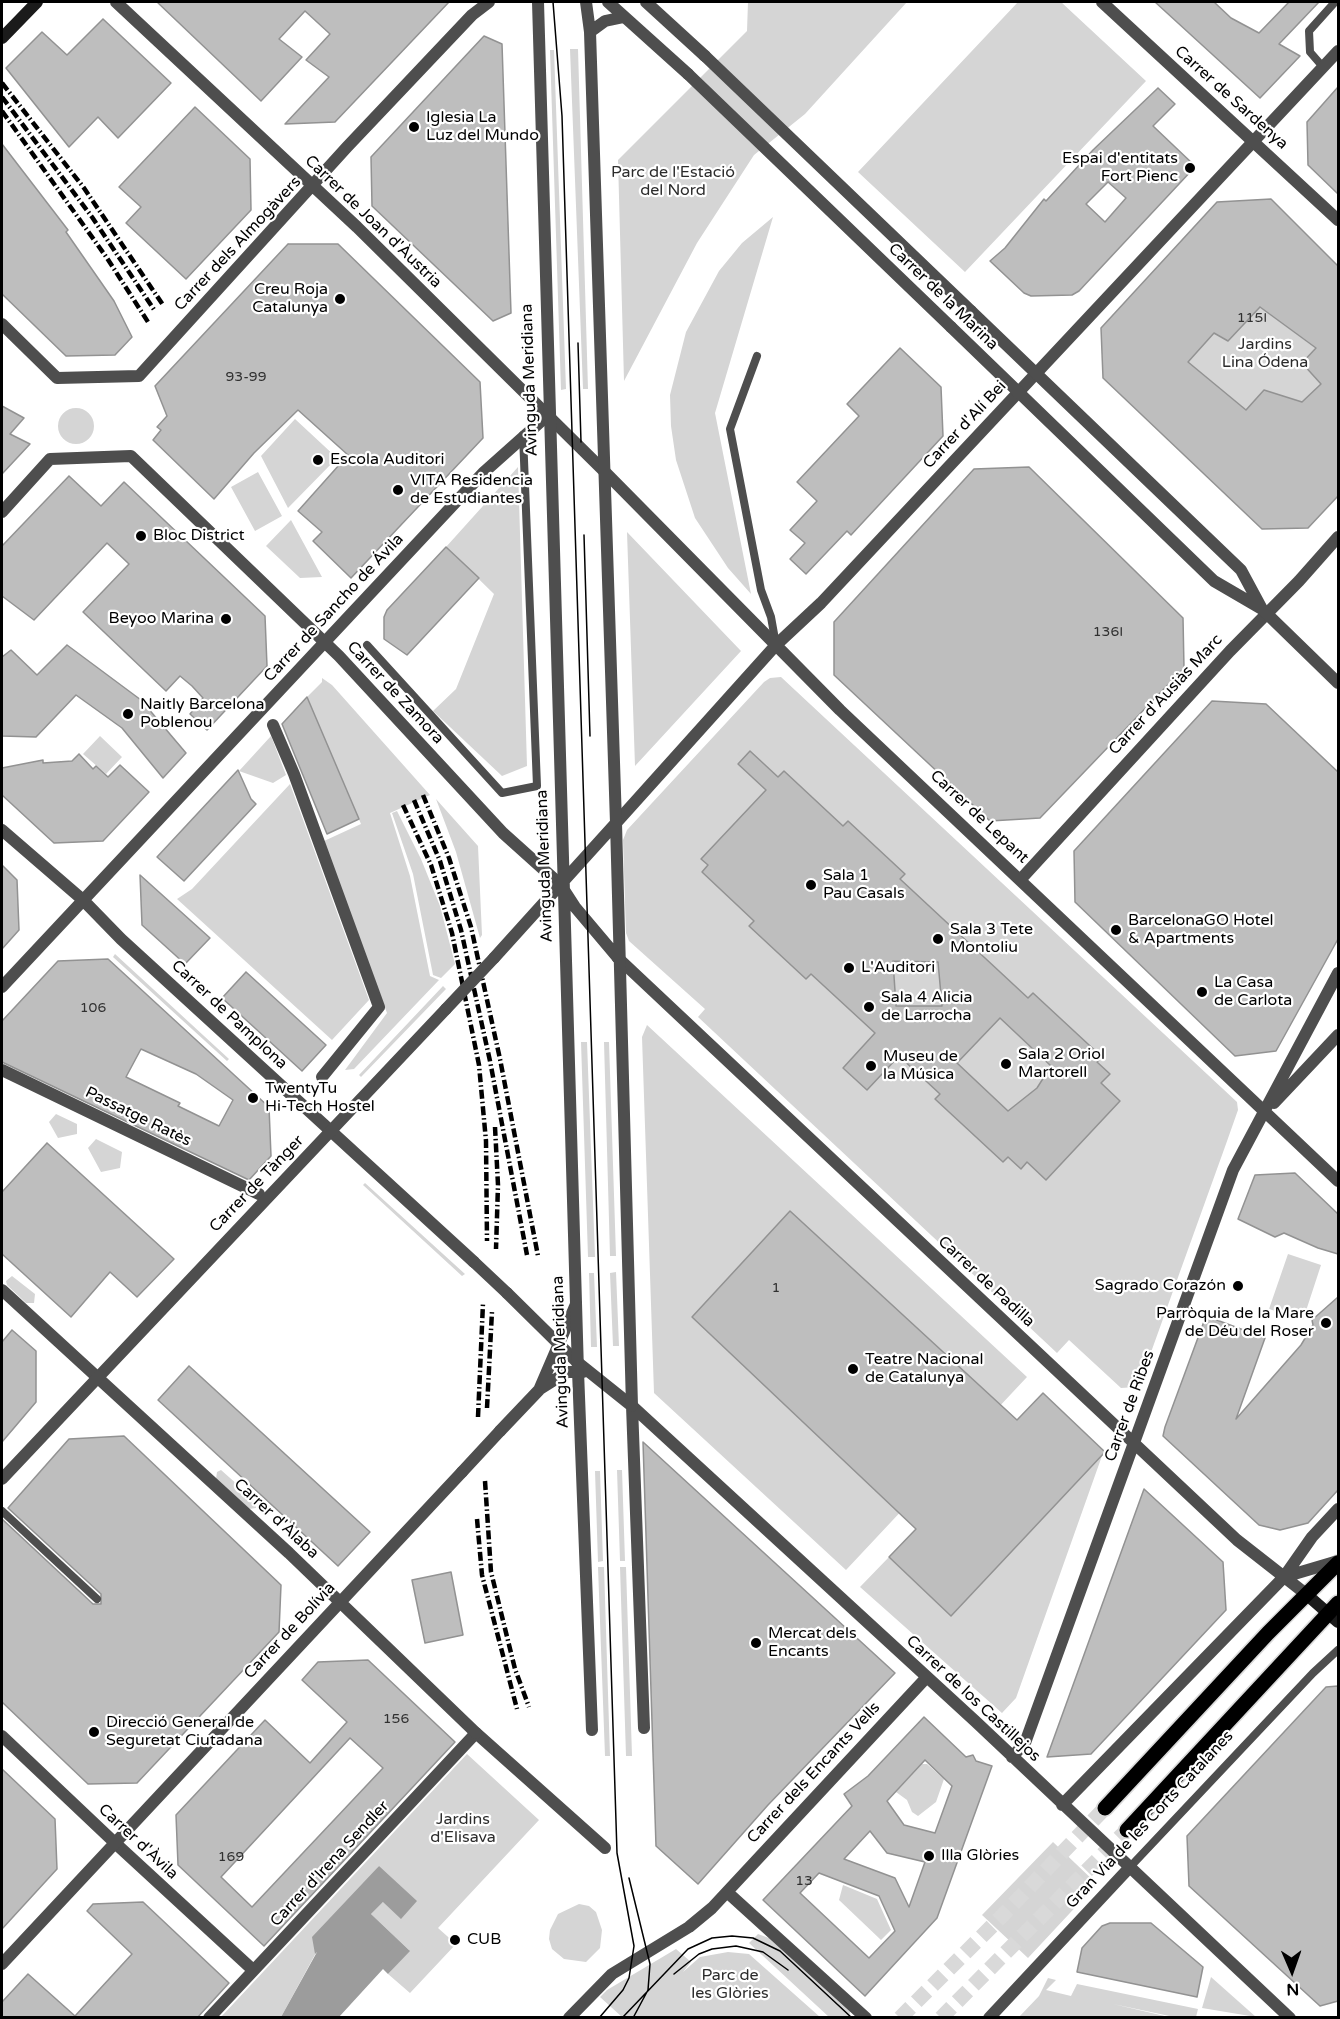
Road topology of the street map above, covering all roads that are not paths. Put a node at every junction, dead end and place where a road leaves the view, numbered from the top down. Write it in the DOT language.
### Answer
graph roads {
  1 [pos="37,2"];
  2 [pos="116,2"];
  3 [pos="489,2"];
  4 [pos="538,2"];
  5 [pos="586,2"];
  6 [pos="608,2"];
  7 [pos="646,2"];
  8 [pos="1102,2"];
  9 [pos="1335,2"];
  10 [pos="624,16"];
  11 [pos="590,32"];
  12 [pos="2,38"];
  13 [pos="1338,51"];
  14 [pos="1323,67"];
  15 [pos="1255,141"];
  16 [pos="313,186"];
  17 [pos="1338,220"];
  18 [pos="2,324"];
  19 [pos="757,356"];
  20 [pos="1036,374"];
  21 [pos="1019,391"];
  22 [pos="548,415"];
  23 [pos="523,435"];
  24 [pos="603,470"];
  25 [pos="2,512"];
  26 [pos="1338,537"];
  27 [pos="1264,611"];
  28 [pos="325,642"];
  29 [pos="367,645"];
  30 [pos="776,645"];
  31 [pos="1338,683"];
  32 [pos="273,725"];
  33 [pos="616,823"];
  34 [pos="2,830"];
  35 [pos="1021,879"];
  36 [pos="562,886"];
  37 [pos="83,900"];
  38 [pos="618,958"];
  39 [pos="1338,974"];
  40 [pos="2,987"];
  41 [pos="1338,1035"];
  42 [pos="2,1070"];
  43 [pos="322,1077"];
  44 [pos="1264,1112"];
  45 [pos="330,1131"];
  46 [pos="1338,1181"];
  47 [pos="260,1194"];
  48 [pos="2,1290"];
  49 [pos="576,1304"];
  50 [pos="559,1344"];
  51 [pos="581,1369"];
  52 [pos="96,1378"];
  53 [pos="539,1390"];
  54 [pos="632,1406"];
  55 [pos="1134,1442"];
  56 [pos="2,1479"];
  57 [pos="1338,1509"];
  58 [pos="2,1511"];
  59 [pos="1338,1562"];
  60 [pos="1284,1577"];
  61 [pos="1306,1594"];
  62 [pos="97,1599"];
  63 [pos="340,1602"];
  64 [pos="1335,1613"];
  65 [pos="1338,1650"];
  66 [pos="926,1678"];
  67 [pos="644,1728"];
  68 [pos="592,1730"];
  69 [pos="476,1733"];
  70 [pos="2,1736"];
  71 [pos="1012,1757"];
  72 [pos="1062,1805"];
  73 [pos="1105,1808"];
  74 [pos="1127,1830"];
  75 [pos="114,1842"];
  76 [pos="605,1848"];
  77 [pos="1130,1867"];
  78 [pos="727,1892"];
  79 [pos="2,1964"];
  80 [pos="253,1971"];
  81 [pos="210,2018"];
  82 [pos="569,2018"];
  83 [pos="866,2018"];
  84 [pos="989,2018"];
  85 [pos="1290,2018"];
  1 -- 12 [label="main road"];
  2 -- 16 [label="street, Carrer de Joan d'Àustria"];
  3 -- 16 [label="street, Carrer dels Almogàvers"];
  4 -- 22 [label="street, Avinguda Meridiana"];
  5 -- 11 [label="street"];
  6 -- 10 [label="street, Carrer de la Marina"];
  7 -- 20 [label="street, Carrer de la Marina, bridge"];
  8 -- 15 [label="street, Carrer de Sardenya"];
  9 -- 14 [label="lane"];
  10 -- 11 [label="street"];
  10 -- 21 [label="street, Carrer de la Marina, bridge"];
  11 -- 24 [label="street"];
  13 -- 14 [label="street, Carrer d'Alí Bei"];
  14 -- 15 [label="street, Carrer d'Alí Bei"];
  15 -- 17 [label="street, Carrer de Sardenya"];
  15 -- 20 [label="street, Carrer d'Alí Bei"];
  16 -- 18 [label="street, Carrer dels Almogàvers"];
  16 -- 22 [label="street, Carrer de Joan d'Àustria"];
  19 -- 30 [label="lane"];
  20 -- 21 [label="street, Carrer d'Alí Bei"];
  20 -- 27 [label="street, Carrer de la Marina"];
  21 -- 27 [label="street, Carrer de la Marina"];
  21 -- 30 [label="street, Carrer d'Alí Bei"];
  22 -- 23 [label="street, Carrer de Sancho de Ávila"];
  22 -- 24 [label="street, Carrer de Joan d'Àustria"];
  22 -- 36 [label="street, Avinguda Meridiana"];
  23 -- 28 [label="street, Carrer de Sancho de Ávila"];
  23 -- 29 [label="lane"];
  24 -- 30 [label="street, Carrer de Lepant"];
  24 -- 33 [label="street"];
  25 -- 28 [label="street, Carrer de Zamora"];
  26 -- 27 [label="street, Carrer d'Ausiàs Marc"];
  27 -- 31 [label="street, Carrer de la Marina"];
  27 -- 35 [label="street, Carrer d'Ausiàs Marc"];
  28 -- 36 [label="street, Carrer de Zamora"];
  28 -- 37 [label="street, Carrer de Sancho de Ávila"];
  30 -- 33 [label="street, Carrer d'Alí Bei"];
  30 -- 35 [label="street, Carrer de Lepant"];
  32 -- 43 [label="street"];
  33 -- 36 [label="street, Carrer d'Alí Bei"];
  33 -- 38 [label="street"];
  34 -- 37 [label="street, Carrer de Pamplona"];
  35 -- 44 [label="street, Carrer de Lepant"];
  36 -- 38 [label="street, Carrer de Zamora"];
  36 -- 45 [label="street, Carrer de Tànger, bridge"];
  36 -- 49 [label="street, Avinguda Meridiana"];
  37 -- 40 [label="street, Carrer de Sancho de Ávila"];
  37 -- 45 [label="street, Carrer de Pamplona"];
  38 -- 54 [label="street"];
  38 -- 55 [label="street, Carrer de Padilla"];
  39 -- 44 [label="street, Carrer de Ribes"];
  41 -- 44 [label="street"];
  42 -- 47 [label="street, Passatge Ratès"];
  44 -- 46 [label="street, Carrer de Lepant"];
  44 -- 55 [label="street, Carrer de Ribes"];
  45 -- 50 [label="street, Carrer de Pamplona, bridge"];
  45 -- 52 [label="street, Carrer de Tànger"];
  48 -- 52 [label="street, Carrer d'Àlaba"];
  49 -- 50 [label="street, Carrer de Bolívia"];
  49 -- 51 [label="street, Avinguda Meridiana"];
  50 -- 51 [label="street, Carrer de Pamplona"];
  50 -- 53 [label="street, Carrer de Bolívia"];
  51 -- 53 [label="street"];
  51 -- 54 [label="street, Carrer de Pamplona"];
  51 -- 68 [label="street, Avinguda Meridiana"];
  52 -- 56 [label="street, Carrer de Tànger"];
  52 -- 63 [label="street, Carrer d'Àlaba"];
  53 -- 63 [label="street, Carrer de Bolívia, bridge"];
  54 -- 66 [label="street, Carrer de los Castillejos"];
  54 -- 67 [label="street"];
  55 -- 60 [label="street, Carrer de Padilla"];
  55 -- 71 [label="street, Carrer de Ribes"];
  57 -- 60 [label="street"];
  58 -- 62 [label="lane"];
  59 -- 60 [label="street"];
  59 -- 61 [label="main road"];
  60 -- 61 [label="street, Carrer de Padilla"];
  60 -- 72 [label="street"];
  61 -- 64 [label="main road, Carrer de Padilla"];
  61 -- 73 [label="main road"];
  63 -- 69 [label="street, Carrer d'Àlaba"];
  63 -- 75 [label="street, Carrer de Bolívia"];
  64 -- 74 [label="main road, Gran Via de les Corts Catalanes"];
  65 -- 77 [label="lane, Gran Via de les Corts Catalanes"];
  66 -- 71 [label="street, Carrer de los Castillejos"];
  66 -- 78 [label="street, Carrer dels Encants Vells"];
  69 -- 76 [label="street, Carrer d'Àlaba"];
  69 -- 80 [label="street, Carrer d'Irena Sendler"];
  70 -- 75 [label="street, Carrer d'Àvila"];
  71 -- 72 [label="street, Carrer de los Castillejos"];
  72 -- 77 [label="street, Carrer de los Castillejos"];
  75 -- 79 [label="street, Carrer de Bolívia"];
  75 -- 80 [label="street, Carrer d'Àvila"];
  77 -- 84 [label="street, Gran Via de les Corts Catalanes"];
  77 -- 85 [label="street, Carrer de los Castillejos"];
  78 -- 82 [label="street, Carrer dels Encants Vells"];
  78 -- 83 [label="street"];
  80 -- 81 [label="street, Carrer d'Irena Sendler"];
}
